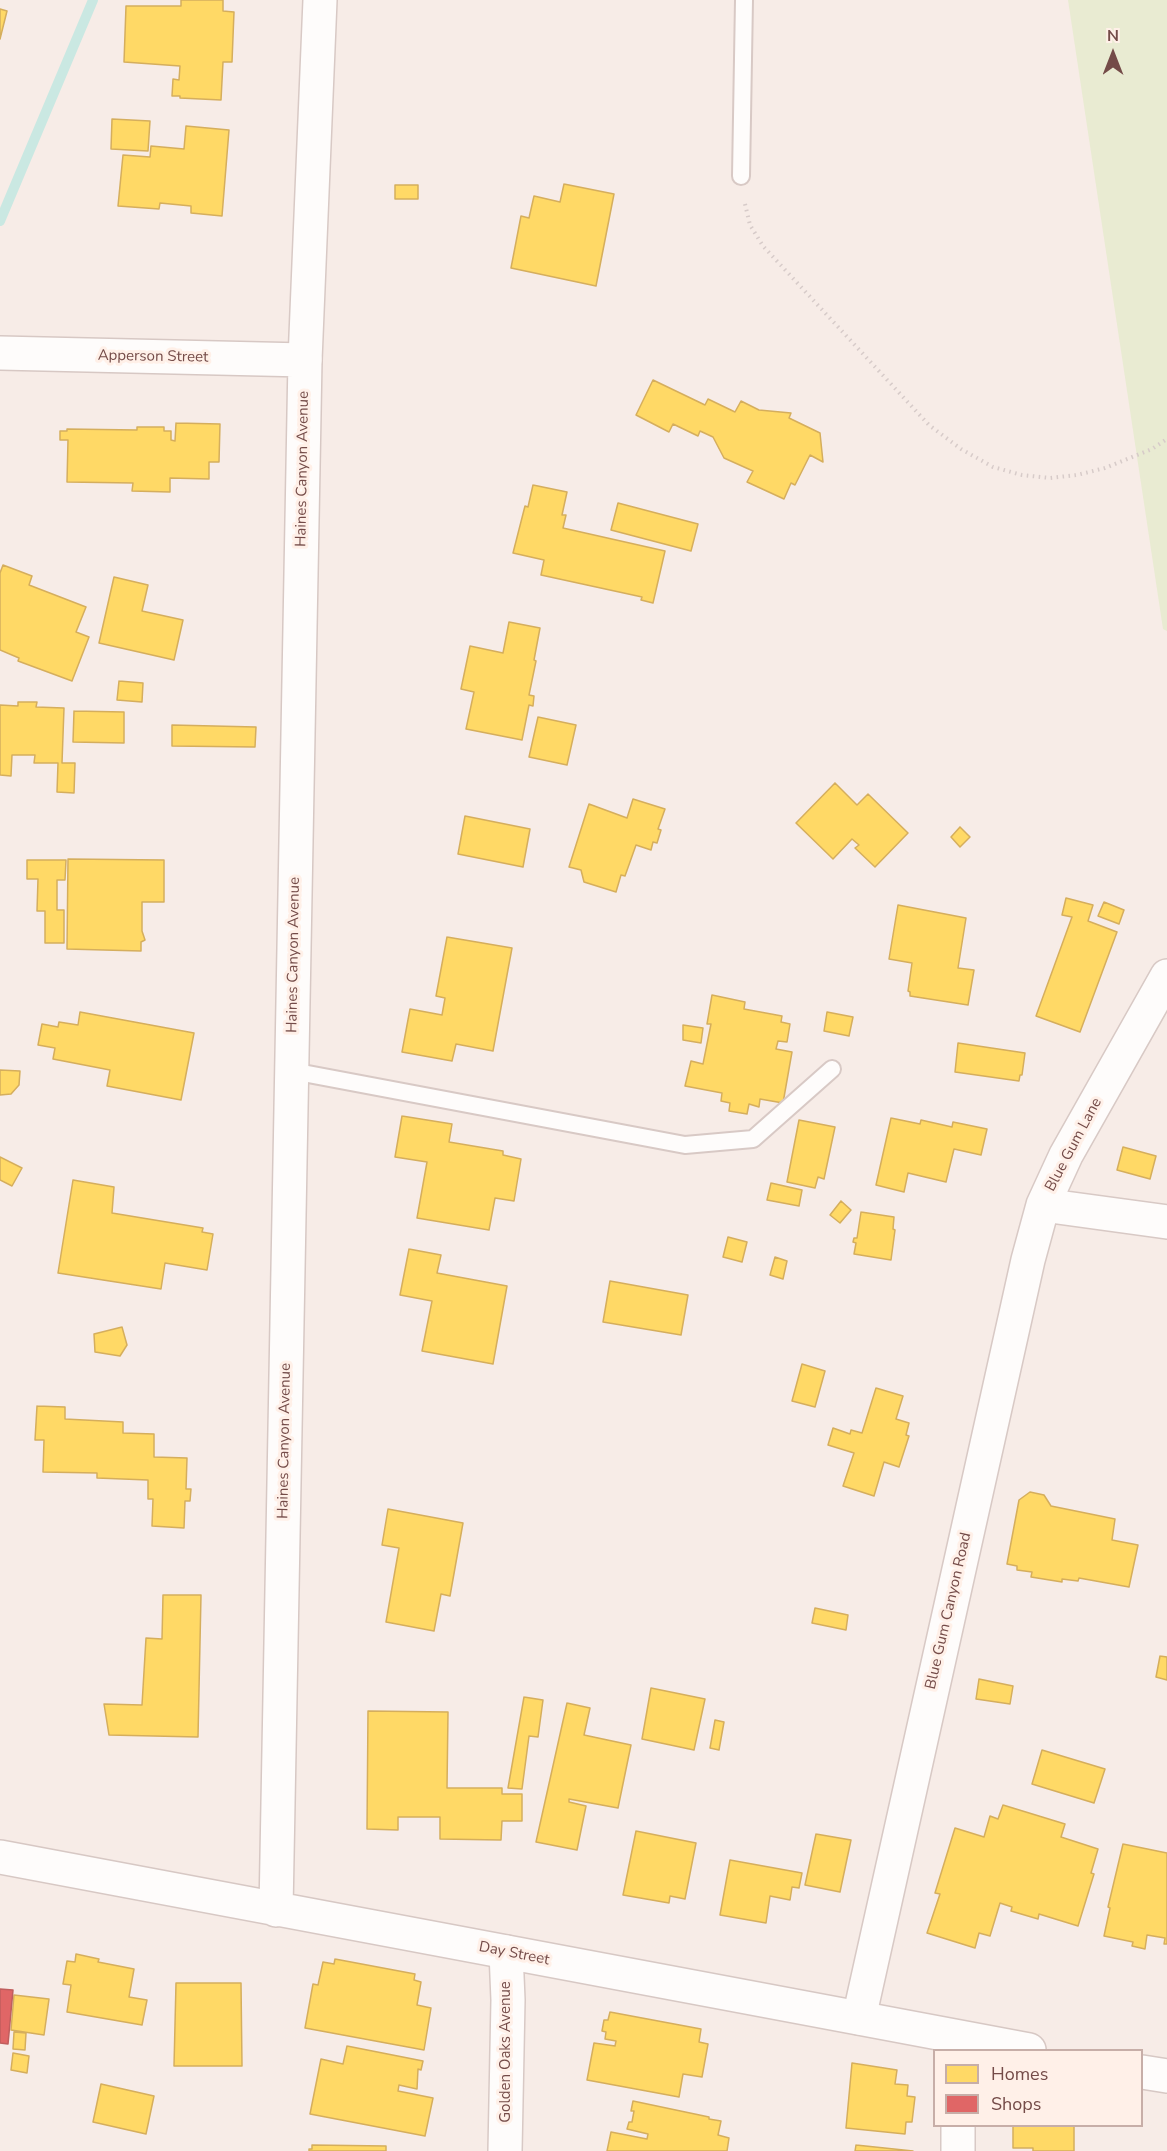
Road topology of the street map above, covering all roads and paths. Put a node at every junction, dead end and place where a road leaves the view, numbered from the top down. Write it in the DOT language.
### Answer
graph roads {
  1 [pos="320,0"];
  2 [pos="744,0"];
  3 [pos="741,176"];
  4 [pos="0,353"];
  5 [pos="305,360"];
  6 [pos="1167,439"];
  7 [pos="1167,976"];
  8 [pos="832,1069"];
  9 [pos="292,1071"];
  10 [pos="1043,1205"];
  11 [pos="1167,1222"];
  12 [pos="0,1857"];
  13 [pos="276,1910"];
  14 [pos="506,1953"];
  15 [pos="859,2018"];
  16 [pos="957,2044"];
  17 [pos="1017,2049"];
  18 [pos="1143,2072"];
  19 [pos="1167,2076"];
  20 [pos="958,2127"];
  21 [pos="505,2151"];
  22 [pos="958,2151"];
  1 -- 5 [label="street, Haines Canyon Avenue"];
  2 -- 3 [label="lane"];
  3 -- 6 [label="path"];
  4 -- 5 [label="street, Apperson Street"];
  5 -- 9 [label="street, Haines Canyon Avenue"];
  7 -- 10 [label="street, Blue Gum Lane"];
  8 -- 9 [label="lane"];
  9 -- 13 [label="street, Haines Canyon Avenue"];
  10 -- 11 [label="street, Blue Gum Lane"];
  10 -- 15 [label="street, Blue Gum Canyon Road"];
  12 -- 13 [label="street, Day Street"];
  13 -- 14 [label="street, Day Street"];
  14 -- 15 [label="street, Day Street"];
  14 -- 21 [label="street, Golden Oaks Avenue"];
  15 -- 16 [label="street, Day Street"];
  16 -- 17 [label="street, Day Street"];
  18 -- 19 [label="street"];
  20 -- 22 [label="street"];
}
